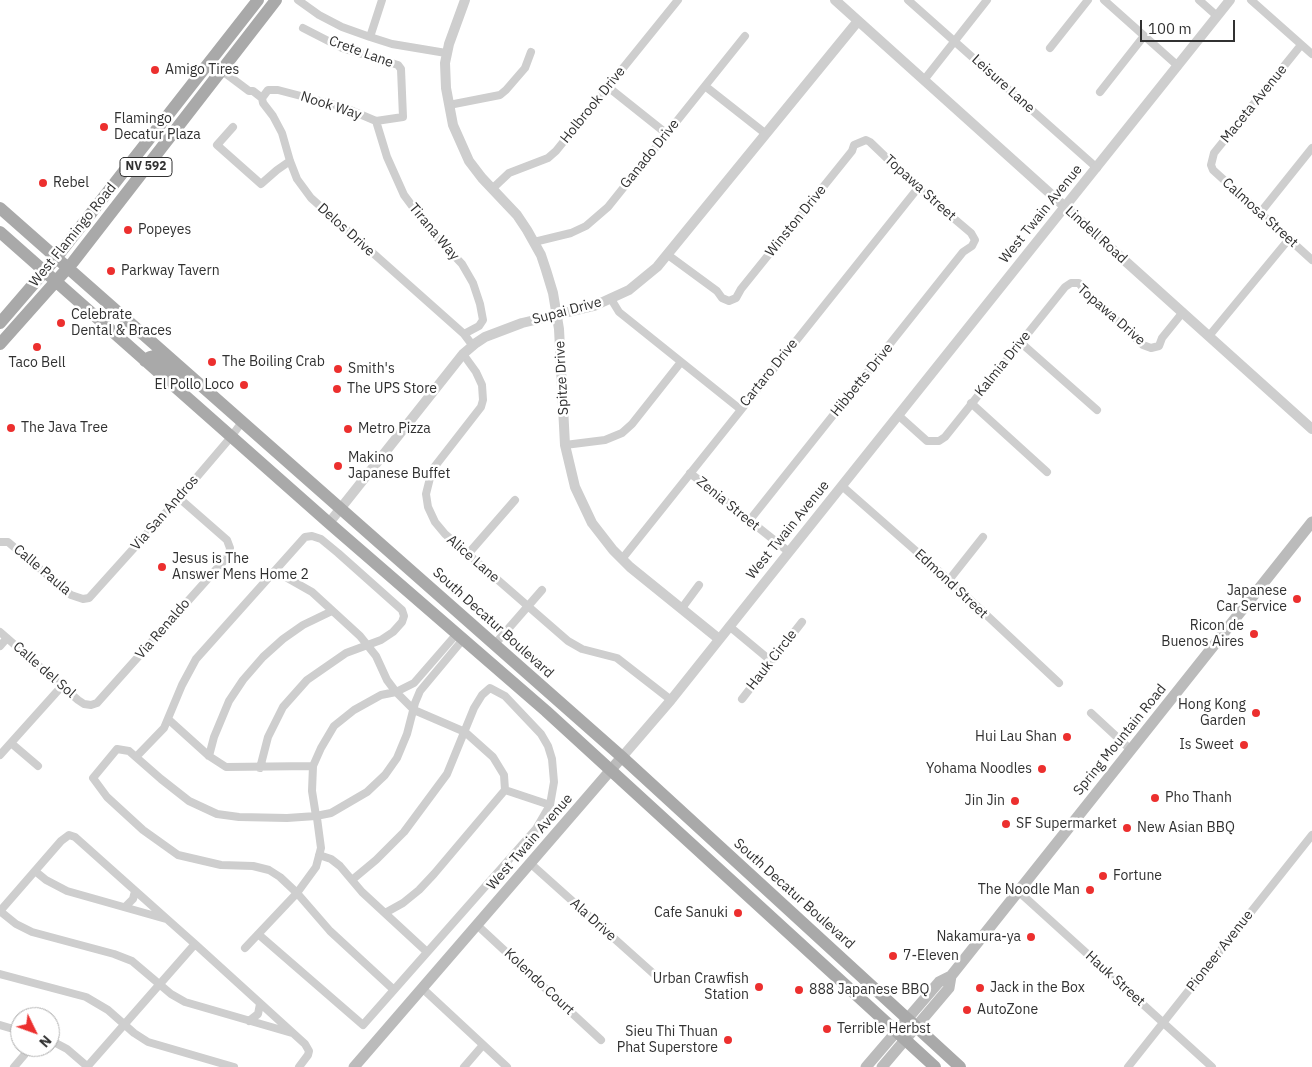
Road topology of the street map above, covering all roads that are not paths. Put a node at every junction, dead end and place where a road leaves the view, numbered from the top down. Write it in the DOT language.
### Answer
graph roads {
  1 [pos="258,0"];
  2 [pos="269,0"];
  3 [pos="276,0"];
  4 [pos="298,0"];
  5 [pos="382,0"];
  6 [pos="465,0"];
  7 [pos="678,0"];
  8 [pos="835,0"];
  9 [pos="908,0"];
  10 [pos="986,0"];
  11 [pos="1088,0"];
  12 [pos="1104,0"];
  13 [pos="1199,0"];
  14 [pos="1230,0"];
  15 [pos="1251,0"];
  16 [pos="263,16"];
  17 [pos="1217,16"];
  18 [pos="858,21"];
  19 [pos="303,28"];
  20 [pos="745,36"];
  21 [pos="1144,36"];
  22 [pos="370,37"];
  23 [pos="955,41"];
  24 [pos="1301,45"];
  25 [pos="1050,48"];
  26 [pos="531,52"];
  27 [pos="446,53"];
  28 [pos="1312,54"];
  29 [pos="1178,66"];
  30 [pos="223,68"];
  31 [pos="196,80"];
  32 [pos="924,80"];
  33 [pos="705,86"];
  34 [pos="608,87"];
  35 [pos="1100,92"];
  36 [pos="262,98"];
  37 [pos="449,105"];
  38 [pos="403,117"];
  39 [pos="376,121"];
  40 [pos="162,122"];
  41 [pos="233,127"];
  42 [pos="173,131"];
  43 [pos="667,134"];
  44 [pos="766,134"];
  45 [pos="862,141"];
  46 [pos="1312,148"];
  47 [pos="290,162"];
  48 [pos="1211,165"];
  49 [pos="1097,168"];
  50 [pos="143,171"];
  51 [pos="918,188"];
  52 [pos="492,189"];
  53 [pos="0,208"];
  54 [pos="1066,208"];
  55 [pos="1260,213"];
  56 [pos="0,232"];
  57 [pos="1289,239"];
  58 [pos="975,240"];
  59 [pos="534,242"];
  60 [pos="668,254"];
  61 [pos="56,258"];
  62 [pos="1312,260"];
  63 [pos="68,268"];
  64 [pos="45,272"];
  65 [pos="56,282"];
  66 [pos="1071,283"];
  67 [pos="611,299"];
  68 [pos="1183,312"];
  69 [pos="557,316"];
  70 [pos="0,322"];
  71 [pos="466,333"];
  72 [pos="1209,336"];
  73 [pos="1020,342"];
  74 [pos="0,344"];
  75 [pos="474,344"];
  76 [pos="463,354"];
  77 [pos="145,361"];
  78 [pos="681,362"];
  79 [pos="196,381"];
  80 [pos="971,403"];
  81 [pos="740,409"];
  82 [pos="1097,410"];
  83 [pos="898,415"];
  84 [pos="242,422"];
  85 [pos="1312,429"];
  86 [pos="231,437"];
  87 [pos="566,445"];
  88 [pos="1048,472"];
  89 [pos="690,473"];
  90 [pos="842,486"];
  91 [pos="179,498"];
  92 [pos="515,500"];
  93 [pos="341,509"];
  94 [pos="749,521"];
  95 [pos="1312,522"];
  96 [pos="329,523"];
  97 [pos="983,537"];
  98 [pos="1,541"];
  99 [pos="789,552"];
  100 [pos="468,554"];
  101 [pos="622,559"];
  102 [pos="275,571"];
  103 [pos="949,580"];
  104 [pos="699,586"];
  105 [pos="542,590"];
  106 [pos="83,599"];
  107 [pos="528,606"];
  108 [pos="682,608"];
  109 [pos="332,611"];
  110 [pos="802,622"];
  111 [pos="730,626"];
  112 [pos="0,632"];
  113 [pos="460,636"];
  114 [pos="7,638"];
  115 [pos="719,638"];
  116 [pos="495,644"];
  117 [pos="367,645"];
  118 [pos="0,646"];
  119 [pos="771,661"];
  120 [pos="514,662"];
  121 [pos="1059,683"];
  122 [pos="62,686"];
  123 [pos="396,692"];
  124 [pos="742,699"];
  125 [pos="671,700"];
  126 [pos="91,705"];
  127 [pos="414,710"];
  128 [pos="1091,713"];
  129 [pos="168,719"];
  130 [pos="465,732"];
  131 [pos="11,743"];
  132 [pos="1131,750"];
  133 [pos="0,756"];
  134 [pos="209,756"];
  135 [pos="622,757"];
  136 [pos="136,758"];
  137 [pos="38,766"];
  138 [pos="313,766"];
  139 [pos="260,768"];
  140 [pos="611,770"];
  141 [pos="505,790"];
  142 [pos="550,805"];
  143 [pos="316,816"];
  144 [pos="675,828"];
  145 [pos="1312,835"];
  146 [pos="319,855"];
  147 [pos="730,856"];
  148 [pos="531,864"];
  149 [pos="35,870"];
  150 [pos="352,880"];
  151 [pos="734,883"];
  152 [pos="135,890"];
  153 [pos="768,891"];
  154 [pos="1018,891"];
  155 [pos="296,893"];
  156 [pos="125,907"];
  157 [pos="384,913"];
  158 [pos="769,915"];
  159 [pos="168,920"];
  160 [pos="477,925"];
  161 [pos="258,934"];
  162 [pos="825,943"];
  163 [pos="194,944"];
  164 [pos="245,948"];
  165 [pos="427,952"];
  166 [pos="0,974"];
  167 [pos="655,975"];
  168 [pos="160,984"];
  169 [pos="422,988"];
  170 [pos="394,990"];
  171 [pos="260,1004"];
  172 [pos="249,1021"];
  173 [pos="913,1023"];
  174 [pos="1163,1023"];
  175 [pos="124,1024"];
  176 [pos="292,1033"];
  177 [pos="901,1036"];
  178 [pos="601,1040"];
  179 [pos="60,1045"];
  180 [pos="484,1045"];
  181 [pos="22,1057"];
  182 [pos="14,1067"];
  183 [pos="87,1067"];
  184 [pos="234,1067"];
  185 [pos="299,1067"];
  186 [pos="354,1067"];
  187 [pos="464,1067"];
  188 [pos="507,1067"];
  189 [pos="866,1067"];
  190 [pos="882,1067"];
  191 [pos="935,1067"];
  192 [pos="960,1067"];
  193 [pos="1128,1067"];
  194 [pos="1212,1067"];
  1 -- 31 [label="main road, West Flamingo Road / NV 592"];
  2 -- 16 [label="main road"];
  3 -- 16 [label="main road, West Flamingo Road / NV 592"];
  4 -- 22 [label="street"];
  5 -- 22 [label="street"];
  6 -- 27 [label="street, Spitze Drive"];
  7 -- 34 [label="street, Holbrook Drive"];
  8 -- 18 [label="street, Lindell Road"];
  9 -- 23 [label="street, Leisure Lane"];
  10 -- 23 [label="street"];
  11 -- 25 [label="street"];
  12 -- 21 [label="street"];
  13 -- 17 [label="street"];
  14 -- 17 [label="street, West Twain Avenue"];
  15 -- 24 [label="street"];
  16 -- 30 [label="main road, West Flamingo Road / NV 592"];
  17 -- 29 [label="street, West Twain Avenue"];
  18 -- 32 [label="street, Lindell Road"];
  18 -- 44 [label="street, Supai Drive"];
  19 -- 38 [label="street, Crete Lane"];
  20 -- 33 [label="street, Ganado Drive"];
  21 -- 29 [label="street"];
  21 -- 35 [label="street"];
  22 -- 27 [label="street"];
  23 -- 32 [label="street"];
  23 -- 49 [label="street, Leisure Lane"];
  24 -- 28 [label="street"];
  24 -- 48 [label="street, Maceta Avenue"];
  26 -- 37 [label="street"];
  27 -- 37 [label="street, Spitze Drive"];
  29 -- 49 [label="street, West Twain Avenue"];
  30 -- 36 [label="street, Delos Drive"];
  30 -- 42 [label="main road, West Flamingo Road / NV 592"];
  31 -- 40 [label="main road, West Flamingo Road / NV 592"];
  31 -- 42 [label="main road"];
  32 -- 54 [label="street, Lindell Road"];
  33 -- 43 [label="street, Ganado Drive"];
  33 -- 44 [label="street"];
  34 -- 43 [label="street"];
  34 -- 52 [label="street, Holbrook Drive"];
  36 -- 39 [label="street, Nook Way"];
  36 -- 47 [label="street, Delos Drive"];
  37 -- 52 [label="street, Spitze Drive"];
  38 -- 39 [label="street, Nook Way"];
  39 -- 71 [label="street, Tirana Way"];
  40 -- 50 [label="main road"];
  40 -- 61 [label="main road, West Flamingo Road / NV 592"];
  41 -- 47 [label="street"];
  42 -- 50 [label="main road, West Flamingo Road / NV 592"];
  43 -- 59 [label="street, Ganado Drive"];
  44 -- 60 [label="street, Supai Drive"];
  45 -- 51 [label="street, Topawa Street"];
  45 -- 60 [label="street, Winston Drive"];
  46 -- 55 [label="street"];
  47 -- 71 [label="street, Delos Drive"];
  48 -- 55 [label="street, Calmosa Street"];
  49 -- 54 [label="street, West Twain Avenue"];
  50 -- 63 [label="main road, West Flamingo Road / NV 592"];
  51 -- 58 [label="street, Topawa Street"];
  51 -- 81 [label="street, Cartaro Drive"];
  52 -- 59 [label="street, Spitze Drive"];
  53 -- 61 [label="main road, South Decatur Boulevard"];
  54 -- 68 [label="street, Lindell Road"];
  54 -- 83 [label="street, West Twain Avenue"];
  55 -- 57 [label="street, Calmosa Street"];
  56 -- 64 [label="main road"];
  57 -- 62 [label="street, Calmosa Street"];
  57 -- 72 [label="street"];
  58 -- 94 [label="street, Hibbetts Drive"];
  59 -- 69 [label="street, Spitze Drive"];
  60 -- 67 [label="street, Supai Drive"];
  61 -- 63 [label="main road, South Decatur Boulevard"];
  61 -- 64 [label="main road, West Flamingo Road / NV 592"];
  63 -- 65 [label="main road, West Flamingo Road / NV 592"];
  63 -- 79 [label="main road, South Decatur Boulevard"];
  64 -- 65 [label="main road"];
  64 -- 70 [label="main road, West Flamingo Road / NV 592"];
  65 -- 74 [label="main road, West Flamingo Road / NV 592"];
  65 -- 77 [label="main road"];
  66 -- 68 [label="street, Topawa Drive"];
  66 -- 73 [label="street, Kalmia Drive"];
  67 -- 69 [label="street, Supai Drive"];
  67 -- 78 [label="street"];
  68 -- 72 [label="street, Lindell Road"];
  69 -- 75 [label="street, Supai Drive"];
  69 -- 87 [label="street, Spitze Drive"];
  71 -- 75 [label="street, Delos Drive"];
  72 -- 85 [label="street, Lindell Road"];
  73 -- 80 [label="street, Kalmia Drive"];
  73 -- 82 [label="street"];
  75 -- 76 [label="street, Supai Drive"];
  76 -- 93 [label="street, Supai Drive"];
  76 -- 100 [label="street, Alice Lane"];
  77 -- 79 [label="main road"];
  77 -- 86 [label="main road"];
  78 -- 81 [label="street"];
  78 -- 87 [label="street"];
  79 -- 84 [label="main road, South Decatur Boulevard"];
  80 -- 83 [label="street, Kalmia Drive"];
  80 -- 88 [label="street"];
  81 -- 89 [label="street, Cartaro Drive"];
  83 -- 90 [label="street, West Twain Avenue"];
  84 -- 86 [label="street, Via San Andros"];
  84 -- 93 [label="main road, South Decatur Boulevard"];
  86 -- 91 [label="street, Via San Andros"];
  86 -- 96 [label="main road"];
  87 -- 101 [label="street, Spitze Drive"];
  89 -- 94 [label="street, Zenia Street"];
  89 -- 101 [label="street, Cartaro Drive"];
  90 -- 99 [label="street, West Twain Avenue"];
  90 -- 103 [label="street, Edmond Street"];
  91 -- 106 [label="street, Via San Andros"];
  91 -- 126 [label="street, Via Renaldo"];
  92 -- 100 [label="street"];
  93 -- 96 [label="street, Supai Drive"];
  93 -- 116 [label="main road, South Decatur Boulevard"];
  94 -- 99 [label="street, Zenia Street"];
  95 -- 132 [label="main road, Spring Mountain Road"];
  96 -- 113 [label="main road"];
  97 -- 103 [label="street"];
  98 -- 106 [label="street, Calle Paula"];
  99 -- 111 [label="street, West Twain Avenue"];
  100 -- 107 [label="street, Alice Lane"];
  101 -- 108 [label="street, Spitze Drive"];
  102 -- 109 [label="street"];
  102 -- 117 [label="street"];
  102 -- 129 [label="street"];
  103 -- 121 [label="street, Edmond Street"];
  104 -- 108 [label="street"];
  105 -- 107 [label="street"];
  107 -- 116 [label="street"];
  107 -- 125 [label="street, Alice Lane"];
  108 -- 115 [label="street, Spitze Drive"];
  109 -- 117 [label="street"];
  109 -- 134 [label="street"];
  110 -- 119 [label="street, Hauk Circle"];
  111 -- 115 [label="street, West Twain Avenue"];
  111 -- 119 [label="street"];
  112 -- 114 [label="street, Calle del Sol"];
  113 -- 120 [label="main road"];
  113 -- 123 [label="street"];
  113 -- 127 [label="street"];
  113 -- 140 [label="main road"];
  114 -- 118 [label="street"];
  114 -- 122 [label="street, Calle del Sol"];
  115 -- 125 [label="street, West Twain Avenue"];
  116 -- 120 [label="main road, South Decatur Boulevard"];
  117 -- 123 [label="street"];
  117 -- 139 [label="street"];
  119 -- 124 [label="street, Hauk Circle"];
  120 -- 135 [label="main road, South Decatur Boulevard"];
  122 -- 126 [label="street, Calle del Sol"];
  122 -- 131 [label="street"];
  123 -- 127 [label="street"];
  123 -- 138 [label="street"];
  125 -- 135 [label="street, West Twain Avenue"];
  127 -- 130 [label="street"];
  127 -- 143 [label="street"];
  128 -- 132 [label="street"];
  129 -- 134 [label="street"];
  129 -- 136 [label="street"];
  130 -- 141 [label="street"];
  130 -- 142 [label="street"];
  130 -- 150 [label="street"];
  131 -- 133 [label="street"];
  131 -- 137 [label="street"];
  132 -- 154 [label="main road, Spring Mountain Road"];
  134 -- 139 [label="street"];
  135 -- 140 [label="main road, West Twain Avenue"];
  135 -- 147 [label="main road, South Decatur Boulevard"];
  136 -- 143 [label="street"];
  136 -- 155 [label="street"];
  138 -- 139 [label="street"];
  138 -- 143 [label="street"];
  140 -- 144 [label="main road"];
  140 -- 148 [label="main road, West Twain Avenue"];
  141 -- 142 [label="street"];
  141 -- 157 [label="street"];
  142 -- 165 [label="street"];
  143 -- 146 [label="street"];
  144 -- 147 [label="main road"];
  144 -- 151 [label="main road"];
  145 -- 174 [label="street, Pioneer Avenue"];
  146 -- 150 [label="street"];
  146 -- 155 [label="street"];
  147 -- 153 [label="main road, South Decatur Boulevard"];
  148 -- 160 [label="main road, West Twain Avenue"];
  148 -- 167 [label="street, Ala Drive"];
  149 -- 152 [label="street"];
  149 -- 156 [label="street"];
  149 -- 168 [label="street"];
  150 -- 157 [label="street"];
  151 -- 153 [label="main road"];
  151 -- 158 [label="main road"];
  152 -- 156 [label="street"];
  152 -- 159 [label="street"];
  153 -- 162 [label="main road, South Decatur Boulevard"];
  154 -- 173 [label="main road, Spring Mountain Road"];
  154 -- 174 [label="street, Hauk Street"];
  155 -- 161 [label="street"];
  155 -- 170 [label="street"];
  156 -- 159 [label="street"];
  157 -- 165 [label="street"];
  158 -- 162 [label="main road"];
  158 -- 177 [label="main road"];
  159 -- 163 [label="street"];
  160 -- 169 [label="main road, West Twain Avenue"];
  160 -- 178 [label="street, Kolendo Court"];
  161 -- 164 [label="street"];
  161 -- 170 [label="street"];
  162 -- 173 [label="main road, South Decatur Boulevard"];
  163 -- 168 [label="street"];
  163 -- 171 [label="street"];
  165 -- 170 [label="street"];
  166 -- 175 [label="street"];
  168 -- 172 [label="street"];
  168 -- 175 [label="street"];
  169 -- 180 [label="street"];
  169 -- 186 [label="main road, West Twain Avenue"];
  171 -- 172 [label="street"];
  171 -- 176 [label="street"];
  172 -- 176 [label="street"];
  173 -- 177 [label="main road, Spring Mountain Road"];
  173 -- 192 [label="main road, South Decatur Boulevard"];
  174 -- 193 [label="street, Pioneer Avenue"];
  174 -- 194 [label="street, Hauk Street"];
  175 -- 183 [label="street"];
  175 -- 184 [label="street"];
  176 -- 185 [label="street"];
  177 -- 189 [label="main road, Spring Mountain Road"];
  177 -- 190 [label="main road, Spring Mountain Road"];
  177 -- 191 [label="main road"];
  179 -- 183 [label="street"];
  180 -- 187 [label="street"];
  180 -- 188 [label="street"];
  181 -- 182 [label="street"];
}
